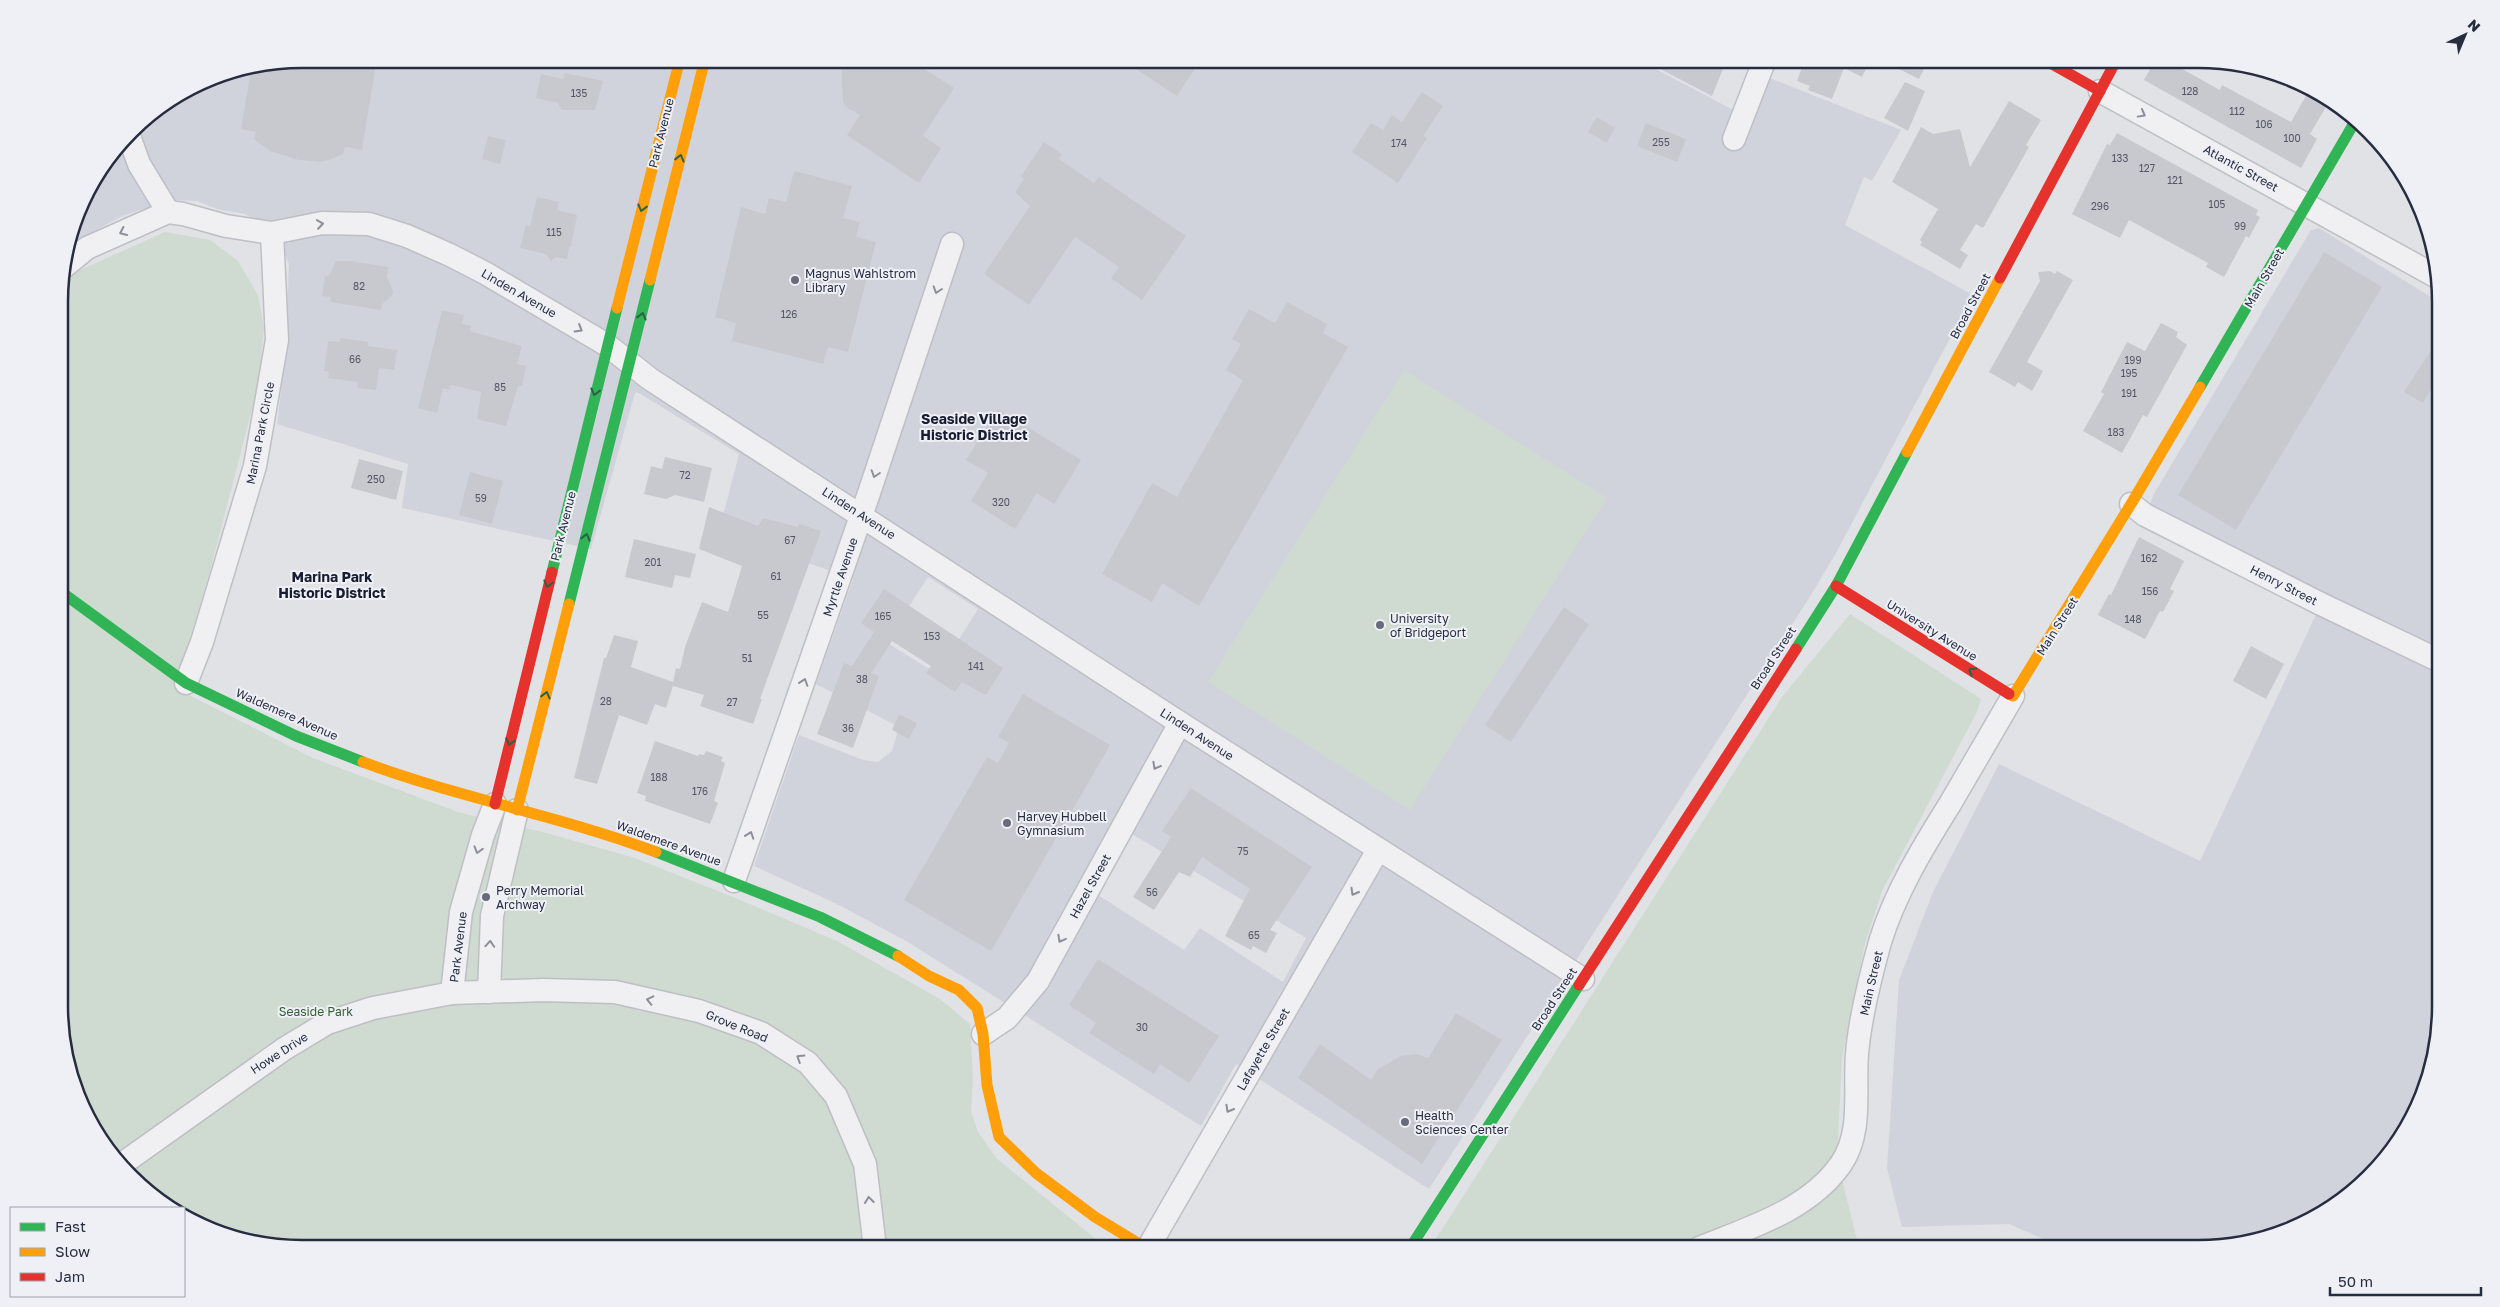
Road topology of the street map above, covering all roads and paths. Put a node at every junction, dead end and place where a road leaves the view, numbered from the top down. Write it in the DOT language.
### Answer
graph roads {
  1 [pos="678,68"];
  2 [pos="703,68"];
  3 [pos="1762,68"];
  4 [pos="2059,68"];
  5 [pos="2112,68"];
  6 [pos="2100,91"];
  7 [pos="2353,126"];
  8 [pos="1734,139"];
  9 [pos="131,142"];
  10 [pos="2307,205"];
  11 [pos="168,212"];
  12 [pos="272,233"];
  13 [pos="952,244"];
  14 [pos="71,261"];
  15 [pos="2430,273"];
  16 [pos="607,345"];
  17 [pos="630,363"];
  18 [pos="2131,504"];
  19 [pos="862,514"];
  20 [pos="1836,586"];
  21 [pos="68,597"];
  22 [pos="2432,657"];
  23 [pos="186,683"];
  24 [pos="2013,696"];
  25 [pos="1180,724"];
  26 [pos="495,804"];
  27 [pos="517,810"];
  28 [pos="1378,850"];
  29 [pos="734,881"];
  30 [pos="1583,978"];
  31 [pos="489,992"];
  32 [pos="452,993"];
  33 [pos="983,1034"];
  34 [pos="127,1161"];
  35 [pos="874,1240"];
  36 [pos="1134,1240"];
  37 [pos="1152,1240"];
  38 [pos="1415,1240"];
  39 [pos="1720,1240"];
  1 -- 16 [label="street, Park Avenue, one-way"];
  17 -- 2 [label="street, Park Avenue, one-way"];
  3 -- 8 [label="street"];
  4 -- 6 [label="street, Atlantic Street"];
  5 -- 6 [label="street, Broad Street"];
  6 -- 10 [label="street, Atlantic Street, one-way"];
  6 -- 20 [label="street, Broad Street"];
  7 -- 10 [label="street, Main Street"];
  9 -- 11 [label="street"];
  10 -- 15 [label="street, Atlantic Street"];
  10 -- 18 [label="street, Main Street"];
  11 -- 12 [label="street, Linden Avenue"];
  11 -- 14 [label="street, one-way"];
  12 -- 16 [label="street, Linden Avenue, one-way"];
  12 -- 23 [label="street, Marina Park Circle"];
  13 -- 19 [label="street, Myrtle Avenue, one-way"];
  16 -- 17 [label="street, Linden Avenue"];
  16 -- 26 [label="street, Park Avenue, one-way"];
  17 -- 19 [label="street, Linden Avenue"];
  27 -- 17 [label="street, Park Avenue, one-way"];
  18 -- 22 [label="street, Henry Street"];
  18 -- 24 [label="street, Main Street"];
  19 -- 25 [label="street, Linden Avenue"];
  29 -- 19 [label="street, Myrtle Avenue, one-way"];
  24 -- 20 [label="street, University Avenue, one-way"];
  20 -- 30 [label="street, Broad Street"];
  21 -- 23 [label="street, Waldemere Avenue"];
  23 -- 26 [label="street, Waldemere Avenue"];
  24 -- 39 [label="street, Main Street"];
  25 -- 28 [label="street, Linden Avenue"];
  25 -- 33 [label="street, Hazel Street, one-way"];
  26 -- 27 [label="street, Waldemere Avenue"];
  26 -- 32 [label="street, Park Avenue, one-way"];
  27 -- 29 [label="street, Waldemere Avenue"];
  31 -- 27 [label="street, Park Avenue, one-way"];
  28 -- 30 [label="street, Linden Avenue"];
  28 -- 37 [label="street, Lafayette Street, one-way"];
  29 -- 33 [label="street, Waldemere Avenue"];
  30 -- 38 [label="street, Broad Street"];
  31 -- 32 [label="street, Howe Drive"];
  35 -- 31 [label="street, Grove Road, one-way"];
  32 -- 34 [label="street, Howe Drive"];
  33 -- 36 [label="street, Waldemere Avenue"];
}
